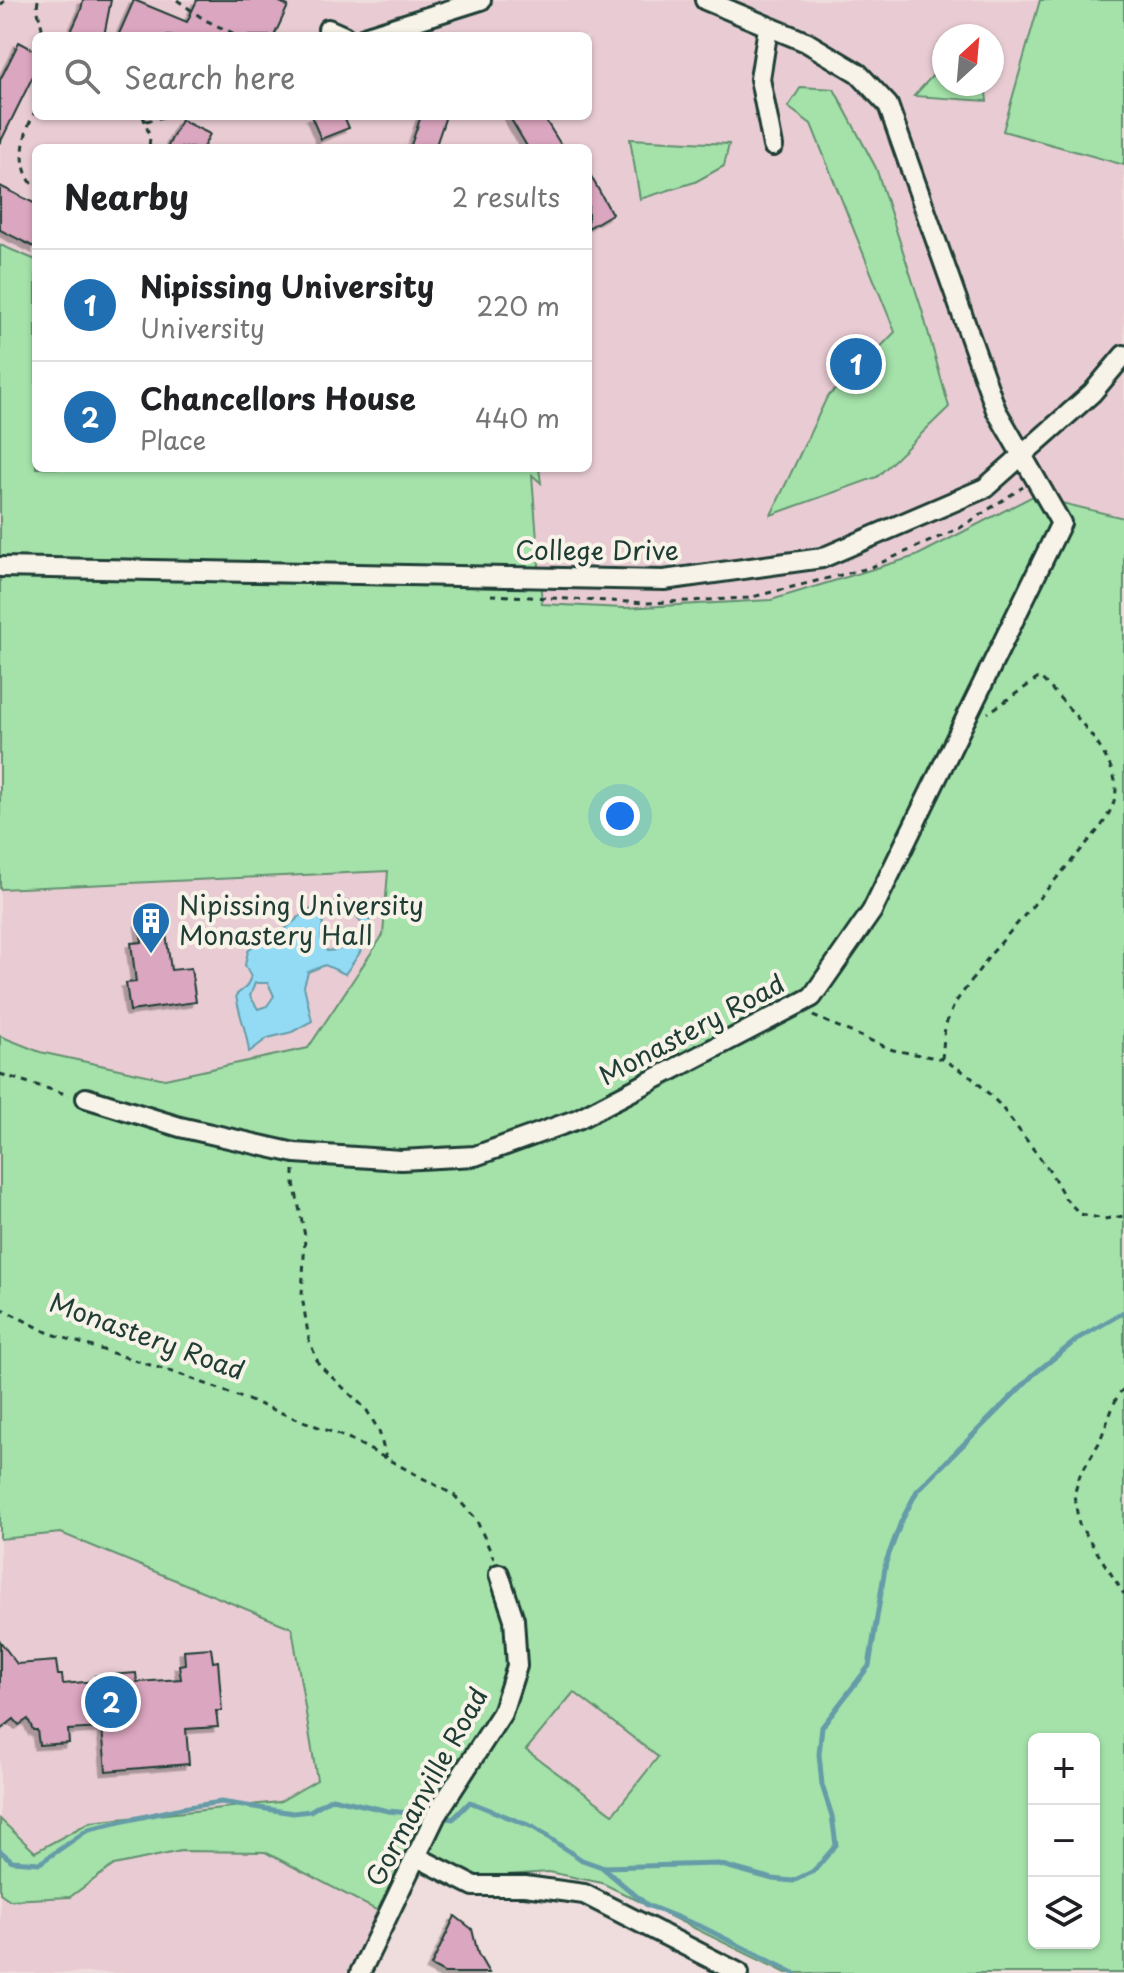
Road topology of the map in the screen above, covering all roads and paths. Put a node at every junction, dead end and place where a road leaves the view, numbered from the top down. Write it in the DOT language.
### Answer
graph roads {
  1 [pos="6,0"];
  2 [pos="38,0"];
  3 [pos="177,0"];
  4 [pos="481,0"];
  5 [pos="705,0"];
  6 [pos="0,5"];
  7 [pos="442,6"];
  8 [pos="768,28"];
  9 [pos="43,32"];
  10 [pos="230,32"];
  11 [pos="377,32"];
  12 [pos="33,120"];
  13 [pos="150,120"];
  14 [pos="146,121"];
  15 [pos="149,144"];
  16 [pos="773,146"];
  17 [pos="32,185"];
  18 [pos="1124,355"];
  19 [pos="1022,453"];
  20 [pos="0,567"];
  21 [pos="988,713"];
  22 [pos="793,1007"];
  23 [pos="942,1059"];
  24 [pos="0,1074"];
  25 [pos="86,1098"];
  26 [pos="295,1153"];
  27 [pos="1124,1216"];
  28 [pos="0,1308"];
  29 [pos="1124,1389"];
  30 [pos="386,1458"];
  31 [pos="499,1574"];
  32 [pos="1124,1594"];
  33 [pos="415,1856"];
  34 [pos="360,1973"];
  35 [pos="739,1973"];
  1 -- 6 [label="path"];
  2 -- 9 [label="path"];
  3 -- 10 [label="path"];
  4 -- 7 [label="street"];
  5 -- 8 [label="street"];
  7 -- 11 [label="street"];
  8 -- 16 [label="street"];
  8 -- 19 [label="street"];
  12 -- 17 [label="path"];
  13 -- 14 [label="path"];
  14 -- 15 [label="path"];
  18 -- 19 [label="street, College Drive"];
  19 -- 20 [label="street, College Drive"];
  19 -- 22 [label="street, Monastery Road"];
  21 -- 23 [label="path"];
  22 -- 23 [label="path"];
  22 -- 26 [label="street, Monastery Road"];
  23 -- 27 [label="path"];
  24 -- 25 [label="path"];
  25 -- 26 [label="street, Monastery Road"];
  26 -- 30 [label="path"];
  28 -- 30 [label="path, Monastery Road"];
  29 -- 32 [label="path"];
  30 -- 31 [label="path, Monastery Road"];
  31 -- 33 [label="street, Gormanville Road"];
  33 -- 34 [label="street, Gormanville Road"];
  33 -- 35 [label="street"];
}
